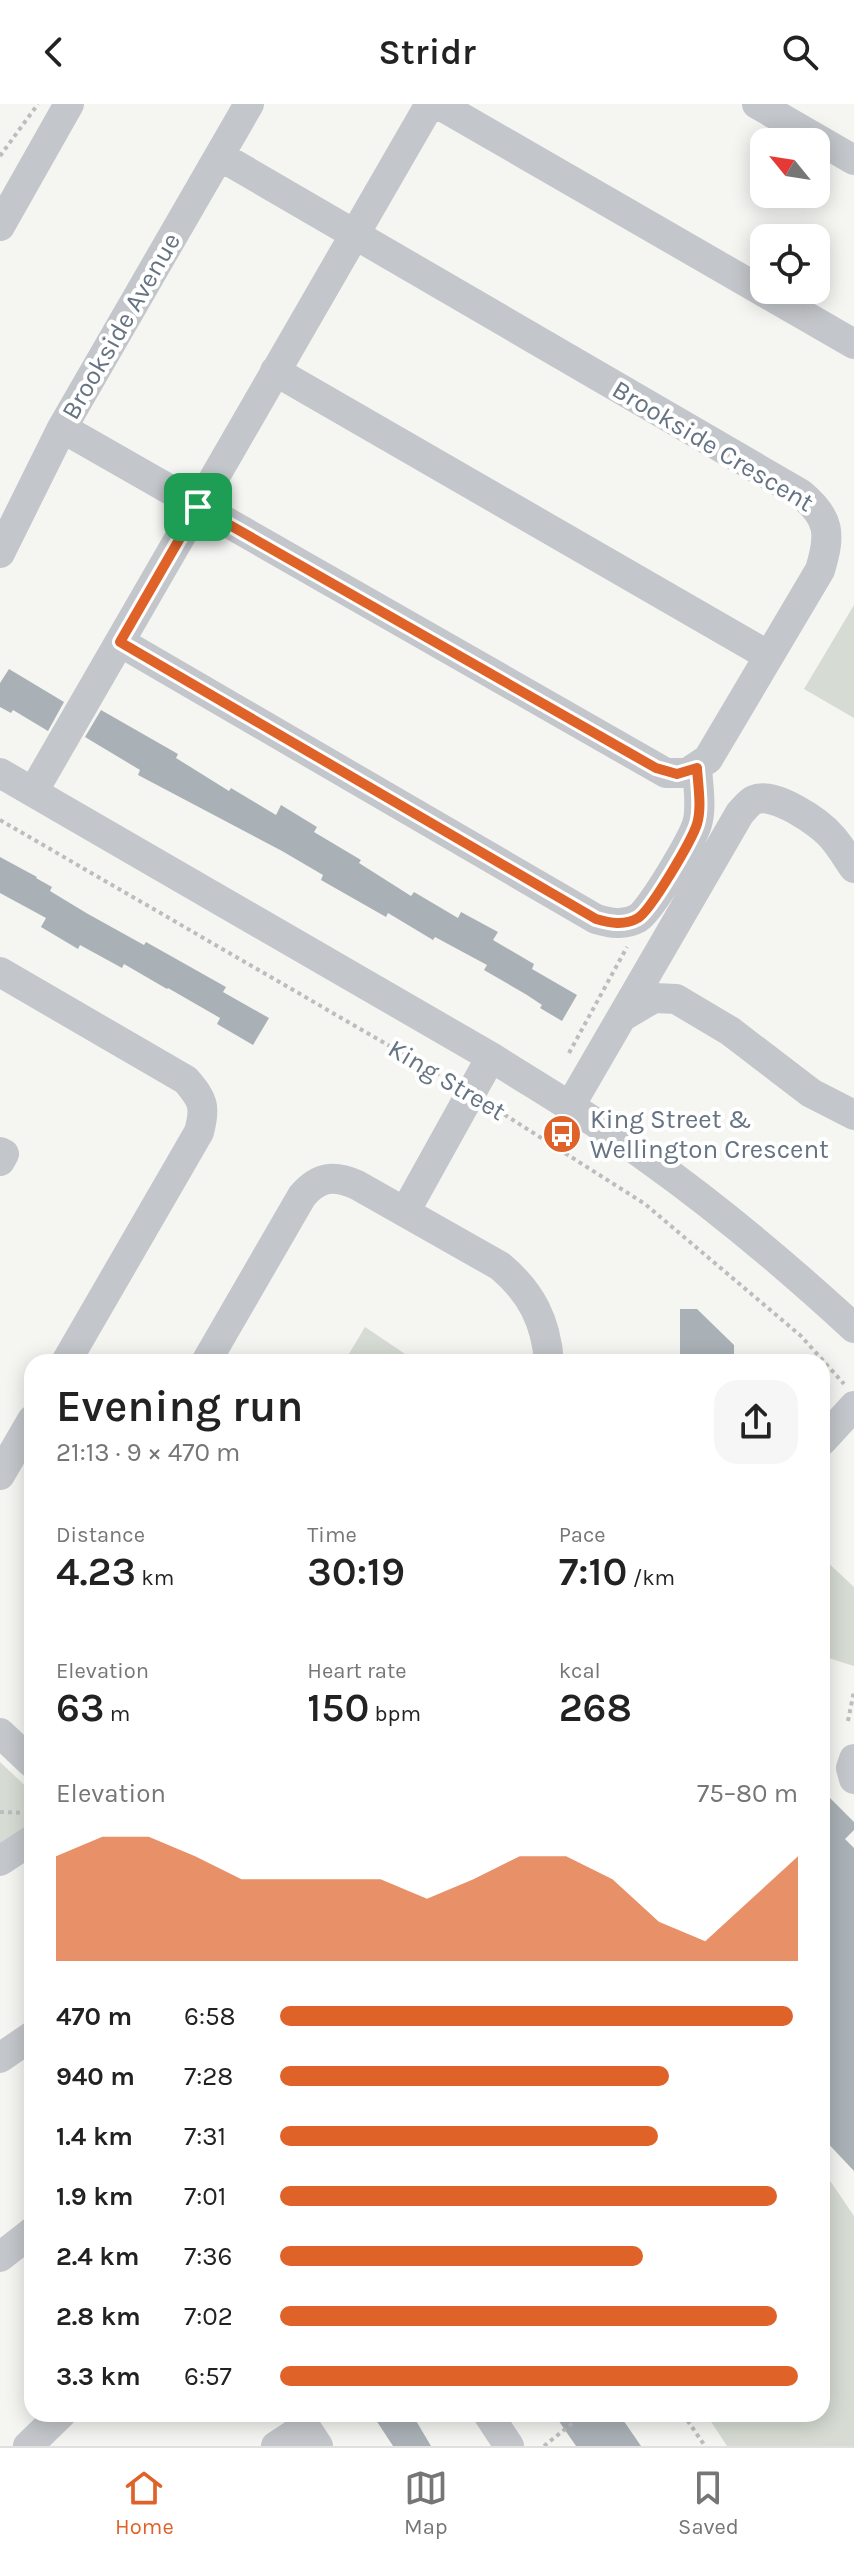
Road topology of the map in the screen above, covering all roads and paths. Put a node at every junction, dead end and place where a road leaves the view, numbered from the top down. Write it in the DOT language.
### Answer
graph roads {
  1 [pos="38,104"];
  2 [pos="69,104"];
  3 [pos="249,104"];
  4 [pos="430,104"];
  5 [pos="438,104"];
  6 [pos="757,104"];
  7 [pos="0,156"];
  8 [pos="220,156"];
  9 [pos="854,160"];
  10 [pos="0,226"];
  11 [pos="354,235"];
  12 [pos="854,344"];
  13 [pos="275,371"];
  14 [pos="62,428"];
  15 [pos="198,507"];
  16 [pos="0,553"];
  17 [pos="120,642"];
  18 [pos="769,656"];
  19 [pos="697,768"];
  20 [pos="0,773"];
  21 [pos="33,792"];
  22 [pos="0,820"];
  23 [pos="854,868"];
  24 [pos="625,923"];
  25 [pos="662,950"];
  26 [pos="0,972"];
  27 [pos="676,999"];
  28 [pos="625,1015"];
  29 [pos="569,1053"];
  30 [pos="491,1057"];
  31 [pos="471,1094"];
  32 [pos="570,1106"];
  33 [pos="854,1115"];
  34 [pos="0,1152"];
  35 [pos="0,1161"];
  36 [pos="405,1212"];
  37 [pos="854,1328"];
  38 [pos="71,1354"];
  39 [pos="211,1354"];
  40 [pos="548,1354"];
  41 [pos="815,1354"];
  42 [pos="830,1372"];
  43 [pos="849,1396"];
  44 [pos="830,1428"];
  45 [pos="24,1434"];
  46 [pos="0,1475"];
  47 [pos="854,1691"];
  48 [pos="848,1721"];
  49 [pos="0,1733"];
  50 [pos="24,1756"];
  51 [pos="854,1759"];
  52 [pos="854,1779"];
  53 [pos="0,1811"];
  54 [pos="24,1812"];
  55 [pos="24,1845"];
  56 [pos="0,1861"];
  57 [pos="24,2042"];
  58 [pos="0,2058"];
  59 [pos="24,2238"];
  60 [pos="0,2257"];
  61 [pos="53,2422"];
  62 [pos="493,2422"];
  63 [pos="574,2422"];
  64 [pos="688,2422"];
  65 [pos="307,2429"];
  66 [pos="28,2446"];
  67 [pos="276,2446"];
  68 [pos="509,2446"];
  69 [pos="544,2446"];
  70 [pos="705,2446"];
  1 -- 7 [label="path"];
  2 -- 10 [label="street"];
  3 -- 8 [label="street, Brookside Avenue"];
  4 -- 11 [label="street"];
  5 -- 12 [label="street"];
  6 -- 9 [label="street"];
  8 -- 11 [label="street, Brookside Crescent"];
  8 -- 14 [label="street, Brookside Avenue"];
  11 -- 13 [label="street"];
  11 -- 18 [label="street, Brookside Crescent"];
  13 -- 15 [label="street"];
  13 -- 18 [label="street"];
  14 -- 15 [label="street"];
  14 -- 16 [label="street, Brookside Avenue"];
  15 -- 17 [label="street"];
  15 -- 19 [label="street"];
  17 -- 21 [label="street"];
  17 -- 24 [label="street"];
  18 -- 19 [label="street, Brookside Crescent"];
  19 -- 24 [label="street"];
  20 -- 21 [label="street, King Street"];
  21 -- 30 [label="street, King Street"];
  22 -- 31 [label="path, King Street"];
  23 -- 25 [label="street"];
  24 -- 29 [label="path"];
  25 -- 27 [label="street"];
  25 -- 28 [label="street"];
  26 -- 38 [label="street"];
  27 -- 28 [label="street"];
  27 -- 33 [label="street"];
  28 -- 32 [label="street"];
  30 -- 31 [label="street"];
  30 -- 32 [label="street, King Street"];
  31 -- 36 [label="street"];
  31 -- 41 [label="path, King Street"];
  32 -- 37 [label="street, King Street"];
  34 -- 35 [label="street"];
  36 -- 39 [label="street"];
  36 -- 40 [label="street"];
  42 -- 43 [label="path, King Street"];
  43 -- 44 [label="street"];
  45 -- 46 [label="street"];
  47 -- 48 [label="path"];
  49 -- 50 [label="street"];
  51 -- 52 [label="street"];
  53 -- 54 [label="path"];
  55 -- 56 [label="street"];
  57 -- 58 [label="street"];
  59 -- 60 [label="street"];
  61 -- 66 [label="street"];
  62 -- 68 [label="street"];
  63 -- 69 [label="path"];
  64 -- 70 [label="path"];
  65 -- 67 [label="street"];
}
